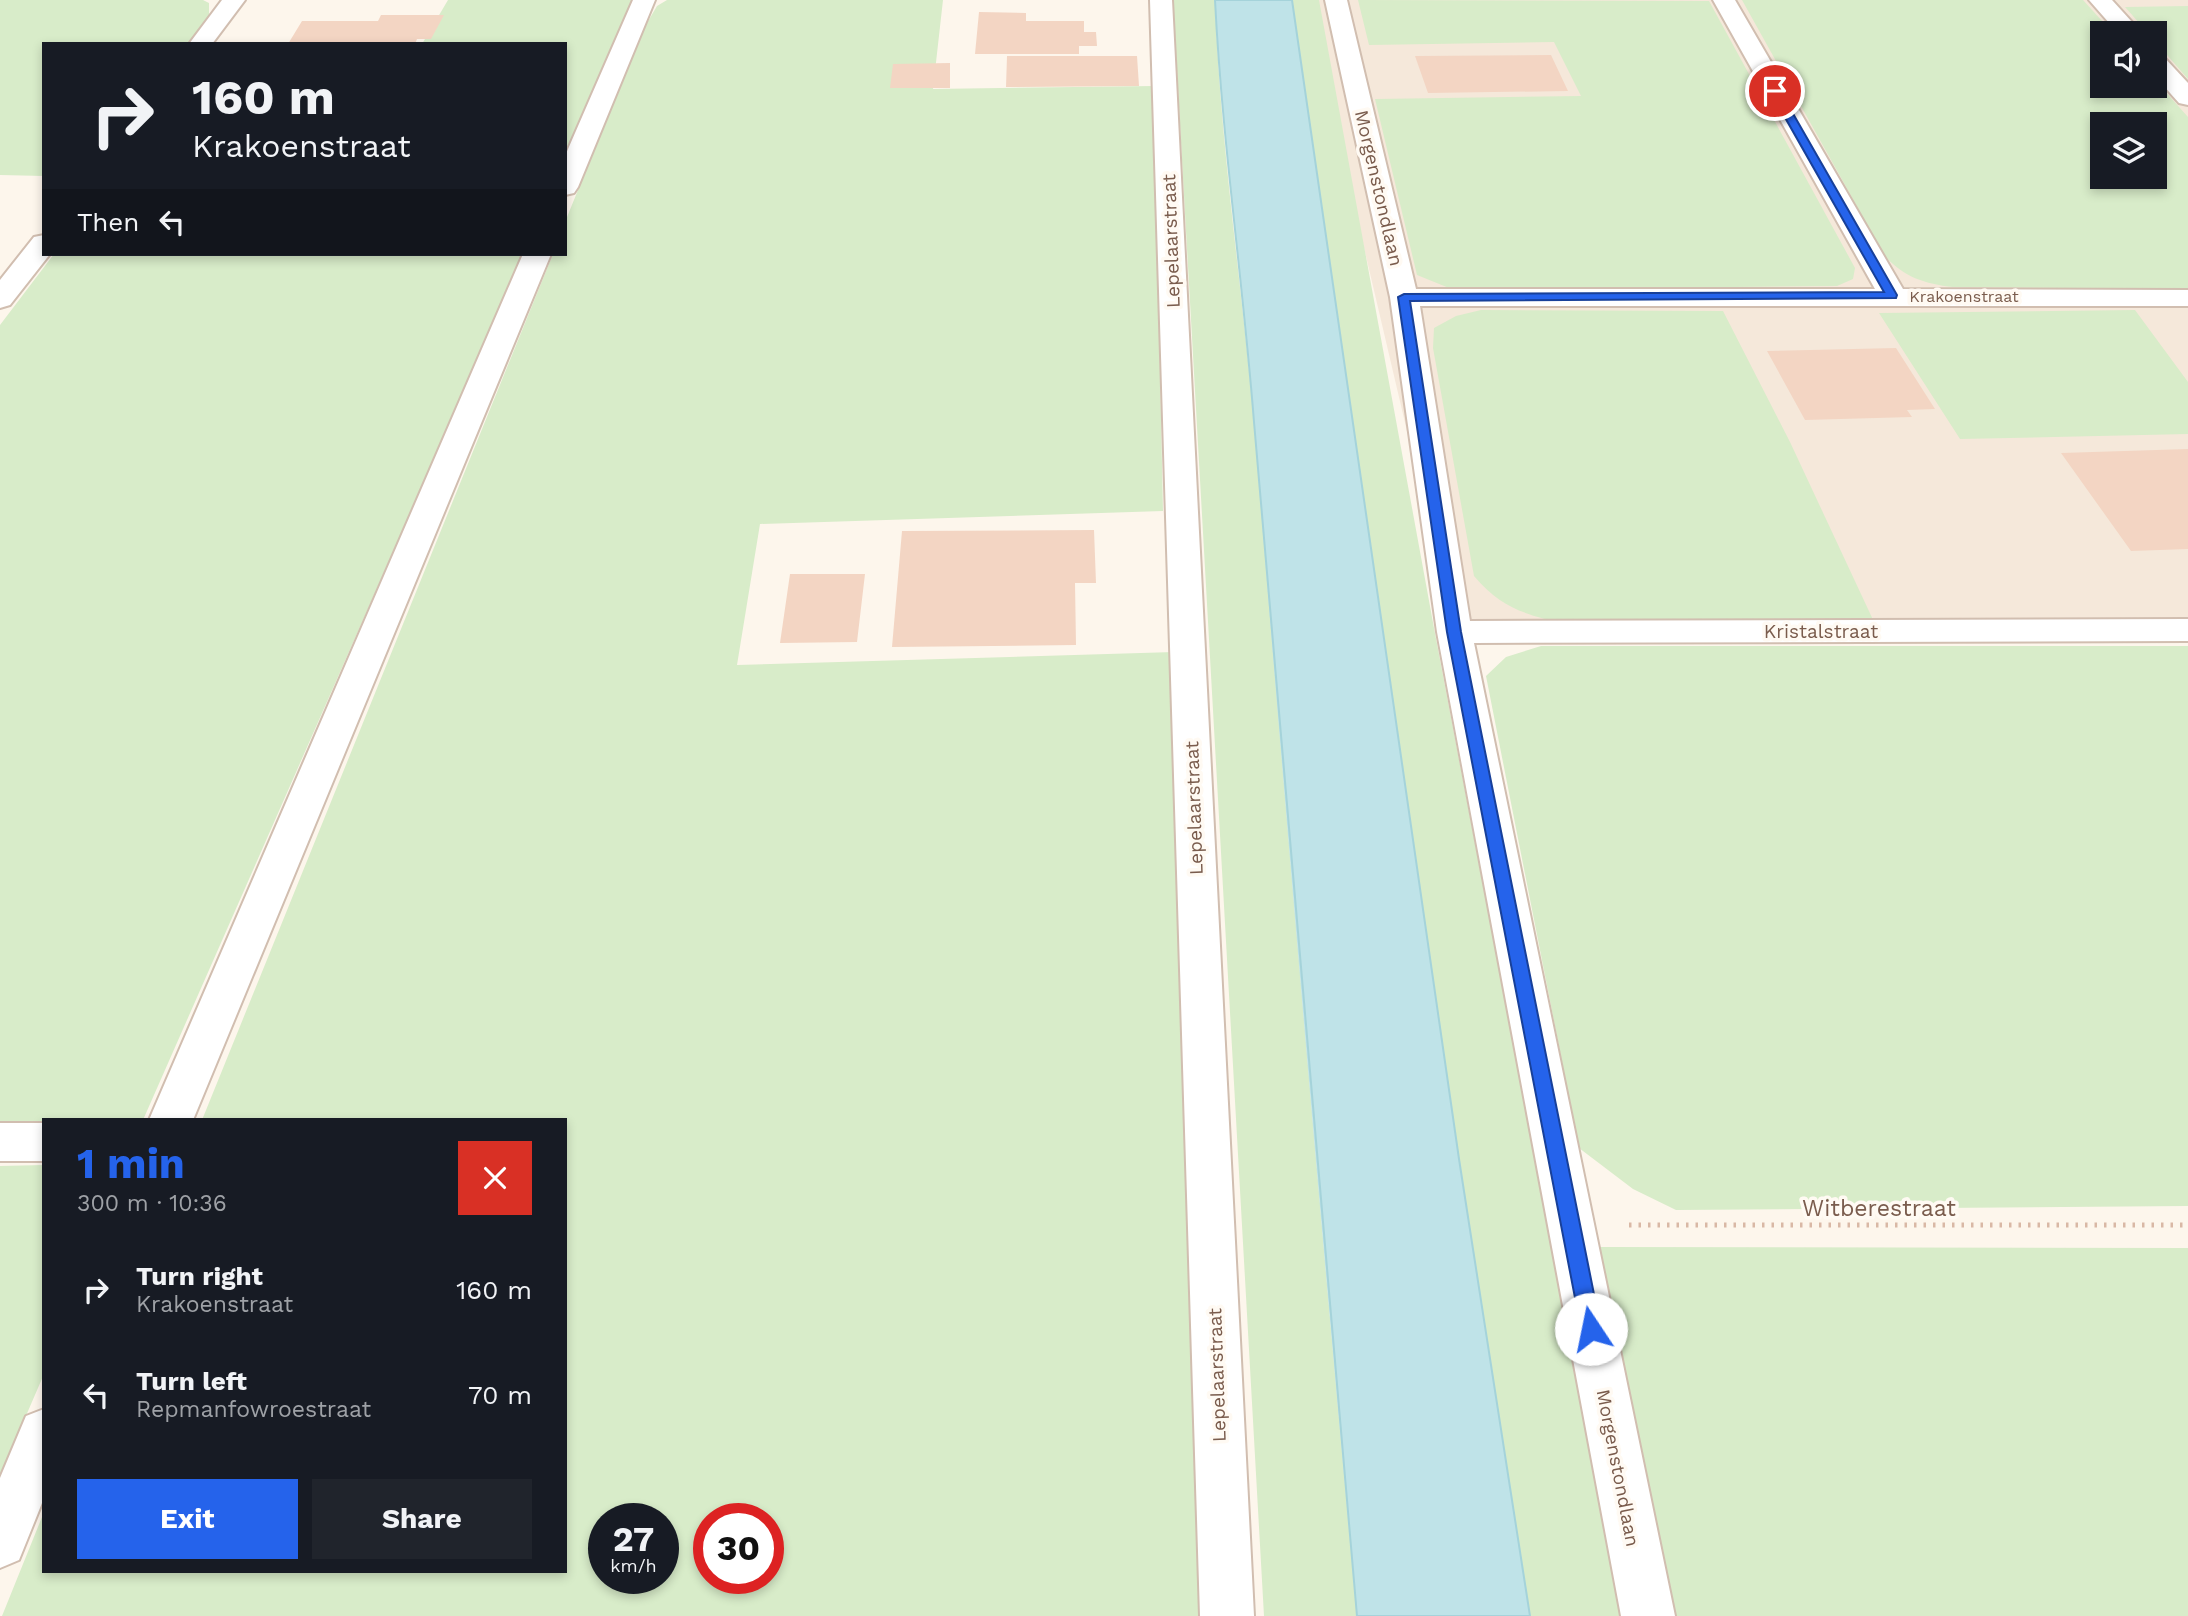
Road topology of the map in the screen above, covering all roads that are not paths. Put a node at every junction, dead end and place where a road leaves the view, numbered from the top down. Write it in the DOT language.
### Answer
graph roads {
  1 [pos="234,0"];
  2 [pos="644,0"];
  3 [pos="1161,0"];
  4 [pos="1336,0"];
  5 [pos="1724,0"];
  6 [pos="2100,0"];
  7 [pos="2119,21"];
  8 [pos="202,42"];
  9 [pos="2167,75"];
  10 [pos="2188,98"];
  11 [pos="567,182"];
  12 [pos="42,246"];
  13 [pos="536,256"];
  14 [pos="1892,295"];
  15 [pos="1404,297"];
  16 [pos="2188,298"];
  17 [pos="0,299"];
  18 [pos="2188,630"];
  19 [pos="1454,632"];
  20 [pos="171,1118"];
  21 [pos="0,1142"];
  22 [pos="42,1142"];
  23 [pos="42,1438"];
  24 [pos="0,1542"];
  25 [pos="1227,1616"];
  26 [pos="1648,1616"];
  1 -- 8 [label="street"];
  2 -- 11 [label="street"];
  3 -- 25 [label="street, Lepelaarstraat"];
  4 -- 15 [label="street, Morgenstondlaan"];
  5 -- 14 [label="street"];
  6 -- 7 [label="street"];
  9 -- 10 [label="street"];
  12 -- 17 [label="street"];
  13 -- 20 [label="street"];
  14 -- 15 [label="street, Krakoenstraat"];
  14 -- 16 [label="street, Krakoenstraat"];
  15 -- 19 [label="street, Morgenstondlaan"];
  18 -- 19 [label="street, Kristalstraat"];
  19 -- 26 [label="street, Morgenstondlaan"];
  21 -- 22 [label="street"];
  23 -- 24 [label="street"];
}
